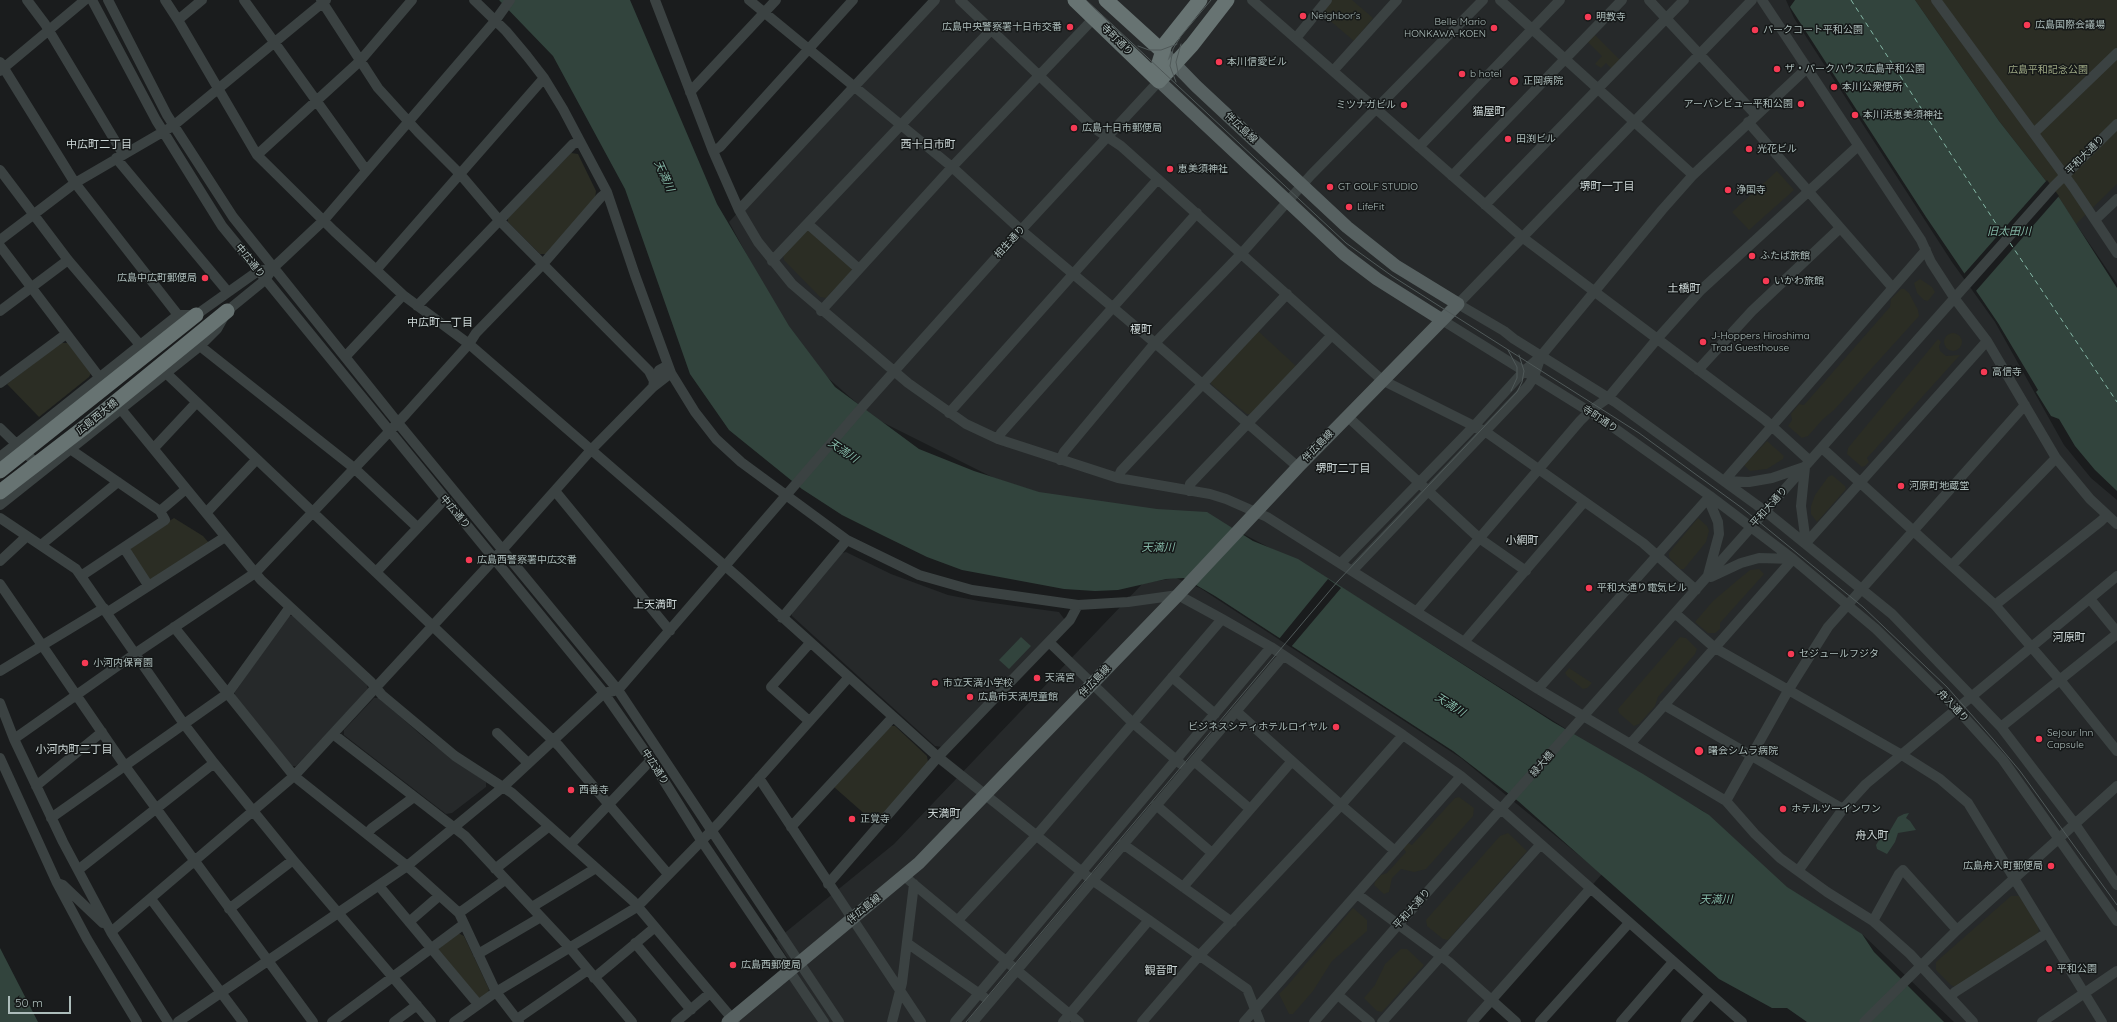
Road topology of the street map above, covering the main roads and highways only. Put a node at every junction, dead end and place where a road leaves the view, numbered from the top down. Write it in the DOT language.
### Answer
graph roads {
  1 [pos="1075,0"];
  2 [pos="1106,0"];
  3 [pos="1200,0"];
  4 [pos="1227,0"];
  5 [pos="1162,50"];
  6 [pos="1175,64"];
  7 [pos="1159,81"];
  8 [pos="227,311"];
  9 [pos="196,315"];
  10 [pos="1442,320"];
  11 [pos="0,471"];
  12 [pos="0,492"];
  13 [pos="731,1021"];
  1 -- 7 [label="highway, 寺町通り"];
  2 -- 5 [label="highway"];
  3 -- 5 [label="highway"];
  4 -- 6 [label="highway, 相生通り"];
  5 -- 6 [label="main road, 伴広島線"];
  5 -- 7 [label="highway"];
  6 -- 7 [label="highway, 相生通り"];
  6 -- 10 [label="main road, 伴広島線"];
  7 -- 10 [label="main road, 伴広島線"];
  8 -- 12 [label="highway, 広島西大橋"];
  9 -- 11 [label="highway, 広島西大橋"];
  10 -- 13 [label="main road, 伴広島線"];
}
